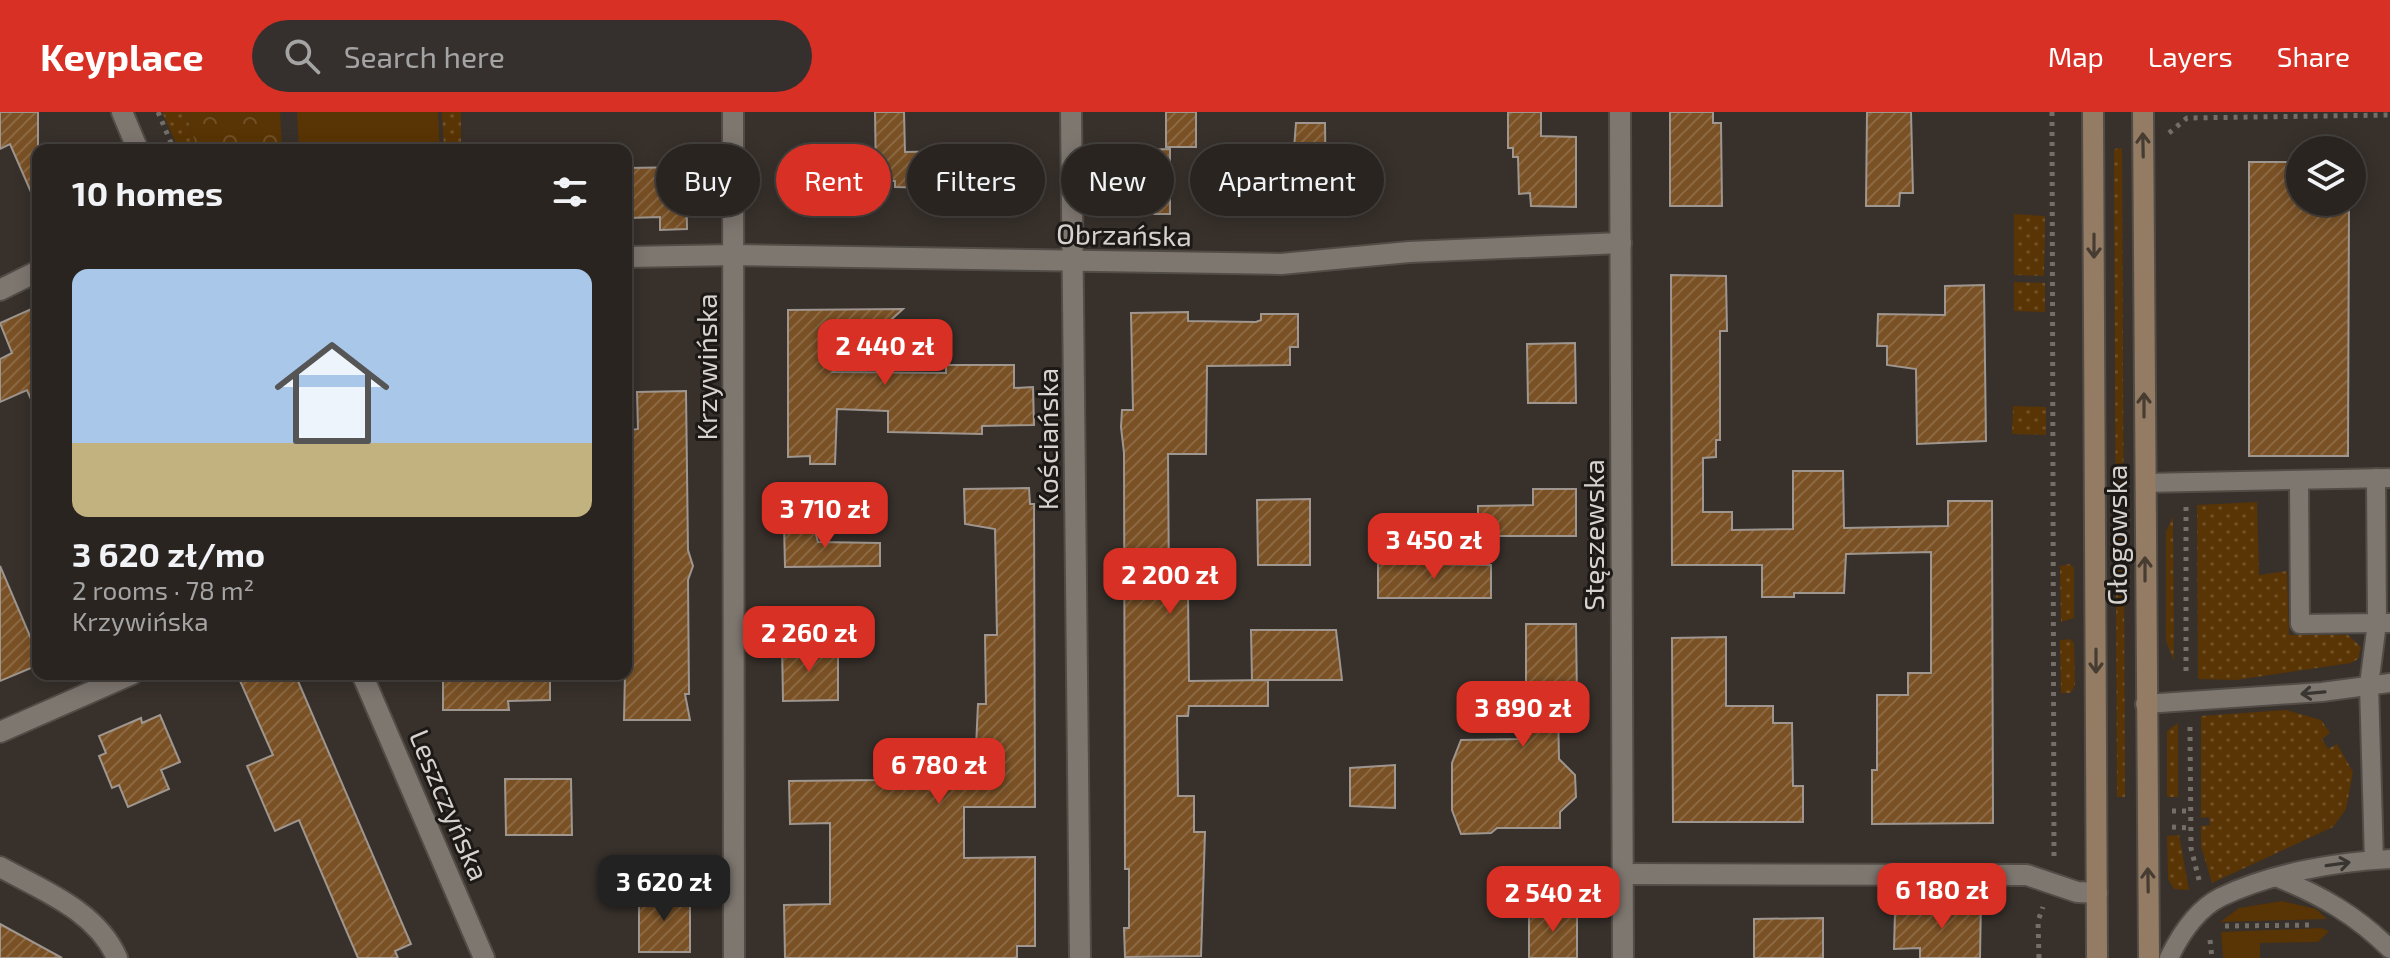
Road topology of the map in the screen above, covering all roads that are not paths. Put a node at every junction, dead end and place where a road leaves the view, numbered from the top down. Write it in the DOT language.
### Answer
graph roads {
  1 [pos="122,112"];
  2 [pos="733,112"];
  3 [pos="1071,112"];
  4 [pos="1620,112"];
  5 [pos="2093,112"];
  6 [pos="2143,112"];
  7 [pos="135,144"];
  8 [pos="1621,243"];
  9 [pos="735,255"];
  10 [pos="632,257"];
  11 [pos="1072,263"];
  12 [pos="32,274"];
  13 [pos="0,290"];
  14 [pos="2383,478"];
  15 [pos="2299,480"];
  16 [pos="2145,483"];
  17 [pos="2384,623"];
  18 [pos="118,680"];
  19 [pos="365,680"];
  20 [pos="2390,683"];
  21 [pos="2369,685"];
  22 [pos="2145,704"];
  23 [pos="0,732"];
  24 [pos="2382,859"];
  25 [pos="0,867"];
  26 [pos="1622,874"];
  27 [pos="2278,878"];
  28 [pos="2097,893"];
  29 [pos="2390,949"];
  30 [pos="117,958"];
  31 [pos="484,958"];
  32 [pos="734,958"];
  33 [pos="1080,958"];
  34 [pos="1623,958"];
  35 [pos="2097,958"];
  36 [pos="2149,958"];
  37 [pos="2169,958"];
  1 -- 7 [label="street"];
  2 -- 9 [label="street, Krzywińska"];
  3 -- 11 [label="street, Kościańska"];
  4 -- 8 [label="street, Stęszewska"];
  5 -- 28 [label="main road, Głogowska, one-way"];
  16 -- 6 [label="main road, Głogowska, one-way"];
  8 -- 11 [label="street, Obrzańska"];
  8 -- 26 [label="street, Stęszewska"];
  9 -- 10 [label="street, Obrzańska"];
  9 -- 11 [label="street, Obrzańska"];
  9 -- 32 [label="street, Krzywińska"];
  11 -- 33 [label="street, Kościańska"];
  12 -- 13 [label="street"];
  14 -- 15 [label="lane"];
  14 -- 17 [label="lane"];
  15 -- 16 [label="lane"];
  15 -- 17 [label="lane"];
  22 -- 16 [label="main road, Głogowska, one-way"];
  17 -- 21 [label="lane"];
  18 -- 23 [label="street"];
  19 -- 31 [label="street, Leszczyńska"];
  20 -- 21 [label="lane"];
  21 -- 22 [label="lane, one-way"];
  21 -- 24 [label="lane"];
  36 -- 22 [label="main road, Głogowska, one-way"];
  27 -- 24 [label="lane, one-way"];
  25 -- 30 [label="street"];
  26 -- 28 [label="street"];
  26 -- 34 [label="street, Stęszewska"];
  27 -- 29 [label="lane"];
  27 -- 37 [label="lane"];
  28 -- 35 [label="main road, Głogowska"];
}
